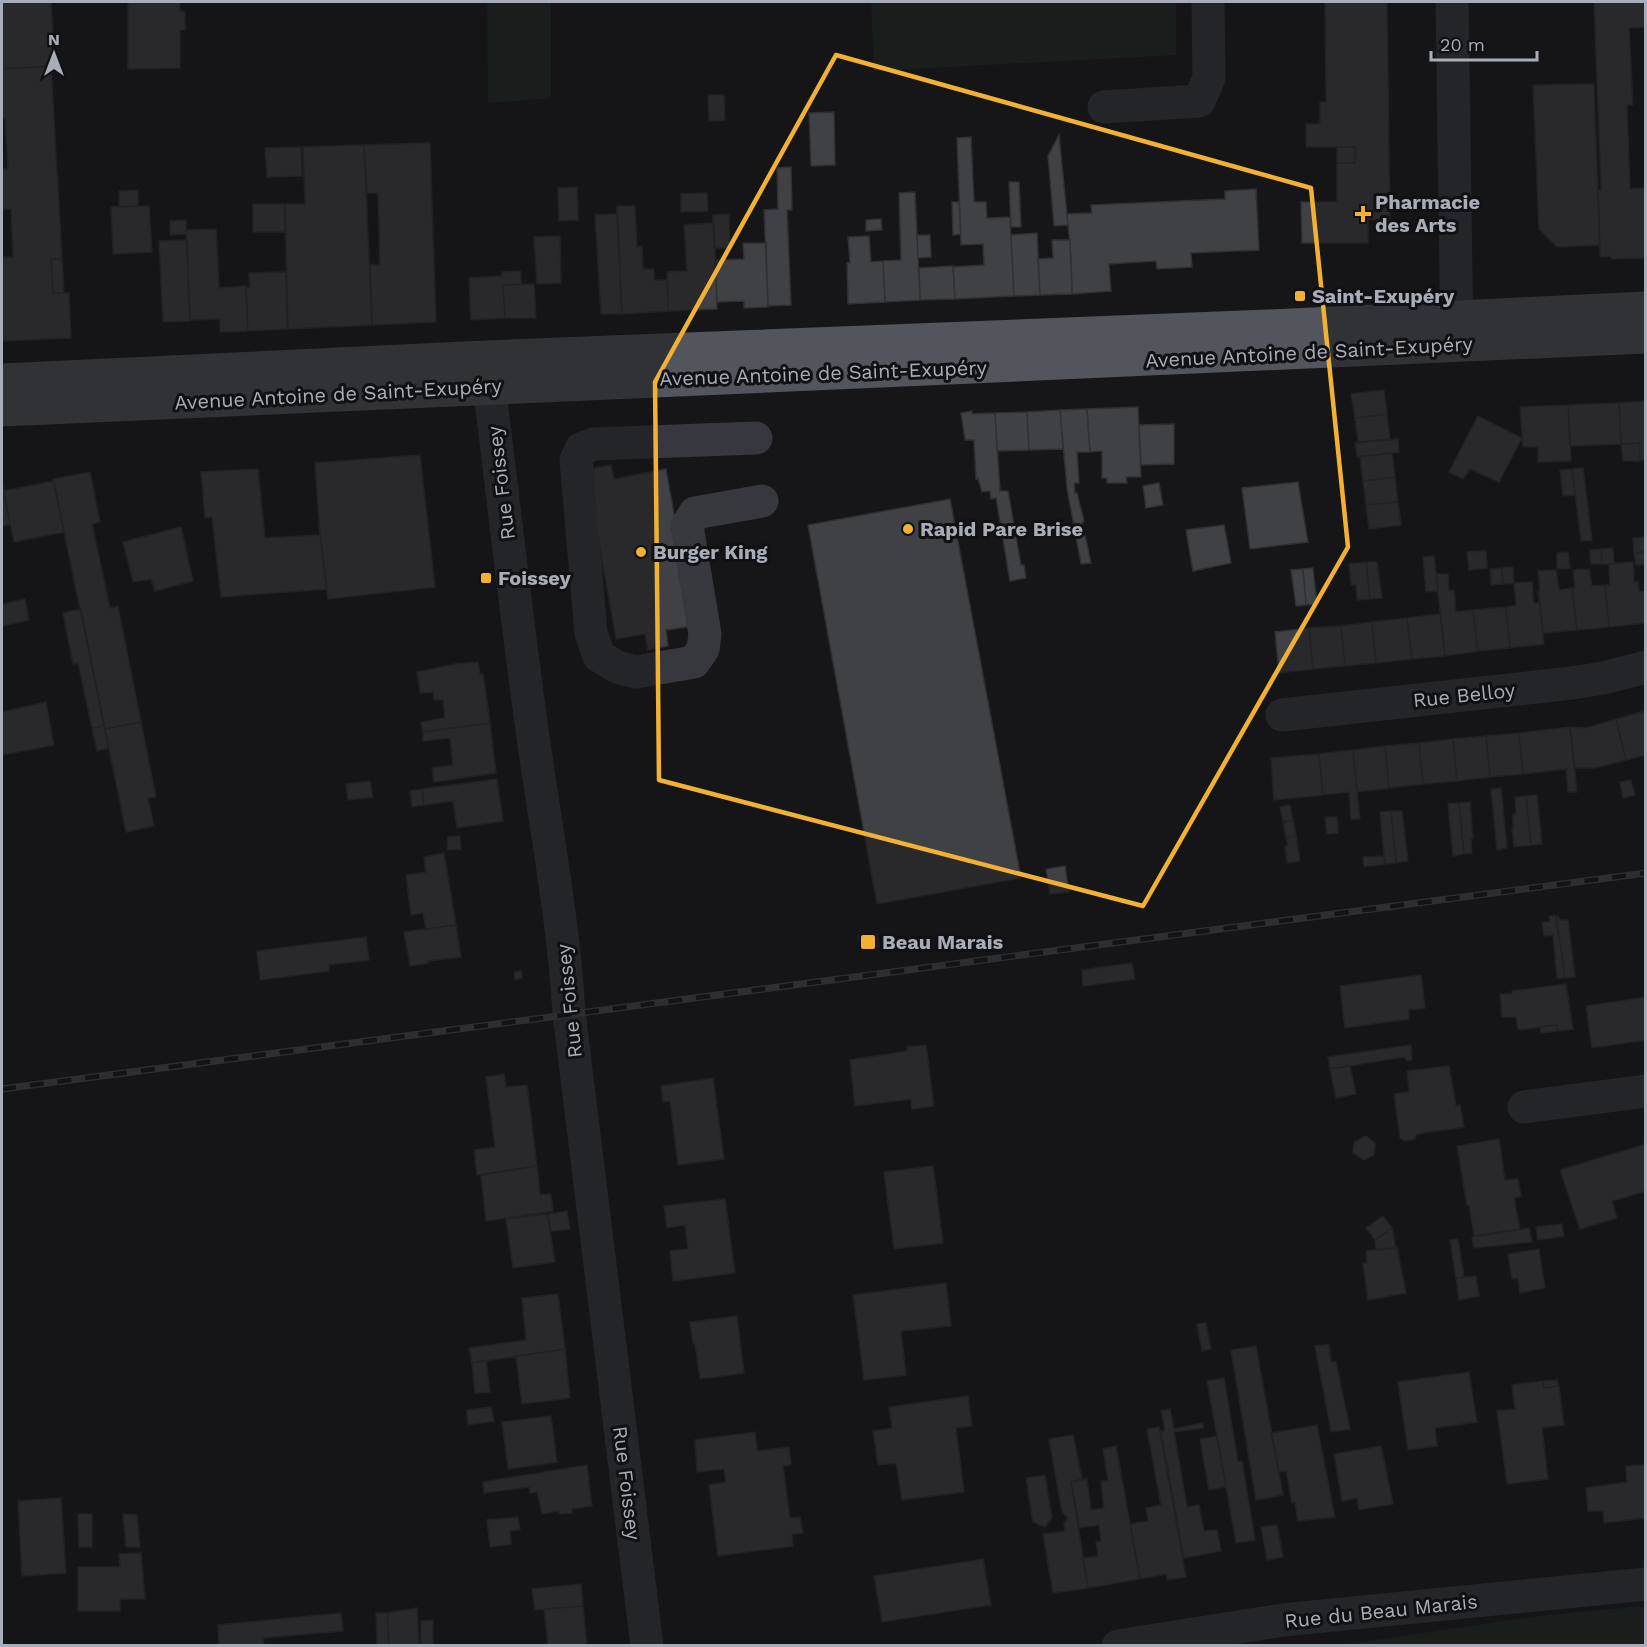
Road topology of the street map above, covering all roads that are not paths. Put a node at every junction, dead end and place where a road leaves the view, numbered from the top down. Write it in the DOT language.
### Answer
graph roads {
  1 [pos="1208,2"];
  2 [pos="1452,2"];
  3 [pos="1104,107"];
  4 [pos="1646,308"];
  5 [pos="1457,331"];
  6 [pos="1646,337"];
  7 [pos="488,372"];
  8 [pos="2,380"];
  9 [pos="2,410"];
  10 [pos="756,438"];
  11 [pos="762,501"];
  12 [pos="1646,667"];
  13 [pos="1282,715"];
  14 [pos="1646,1091"];
  15 [pos="1524,1107"];
  16 [pos="1646,1584"];
  17 [pos="647,1646"];
  18 [pos="1118,1646"];
  1 -- 3 [label="street"];
  2 -- 5 [label="street"];
  4 -- 5 [label="main road, Avenue Antoine de Saint-Exupéry"];
  5 -- 6 [label="main road, Avenue Antoine de Saint-Exupéry"];
  5 -- 7 [label="main road, Avenue Antoine de Saint-Exupéry"];
  7 -- 8 [label="main road, Avenue Antoine de Saint-Exupéry"];
  7 -- 9 [label="main road, Avenue Antoine de Saint-Exupéry"];
  7 -- 17 [label="street, Rue Foissey"];
  10 -- 11 [label="street"];
  12 -- 13 [label="street, Rue Belloy"];
  14 -- 15 [label="street"];
  16 -- 18 [label="street, Rue du Beau Marais"];
}
